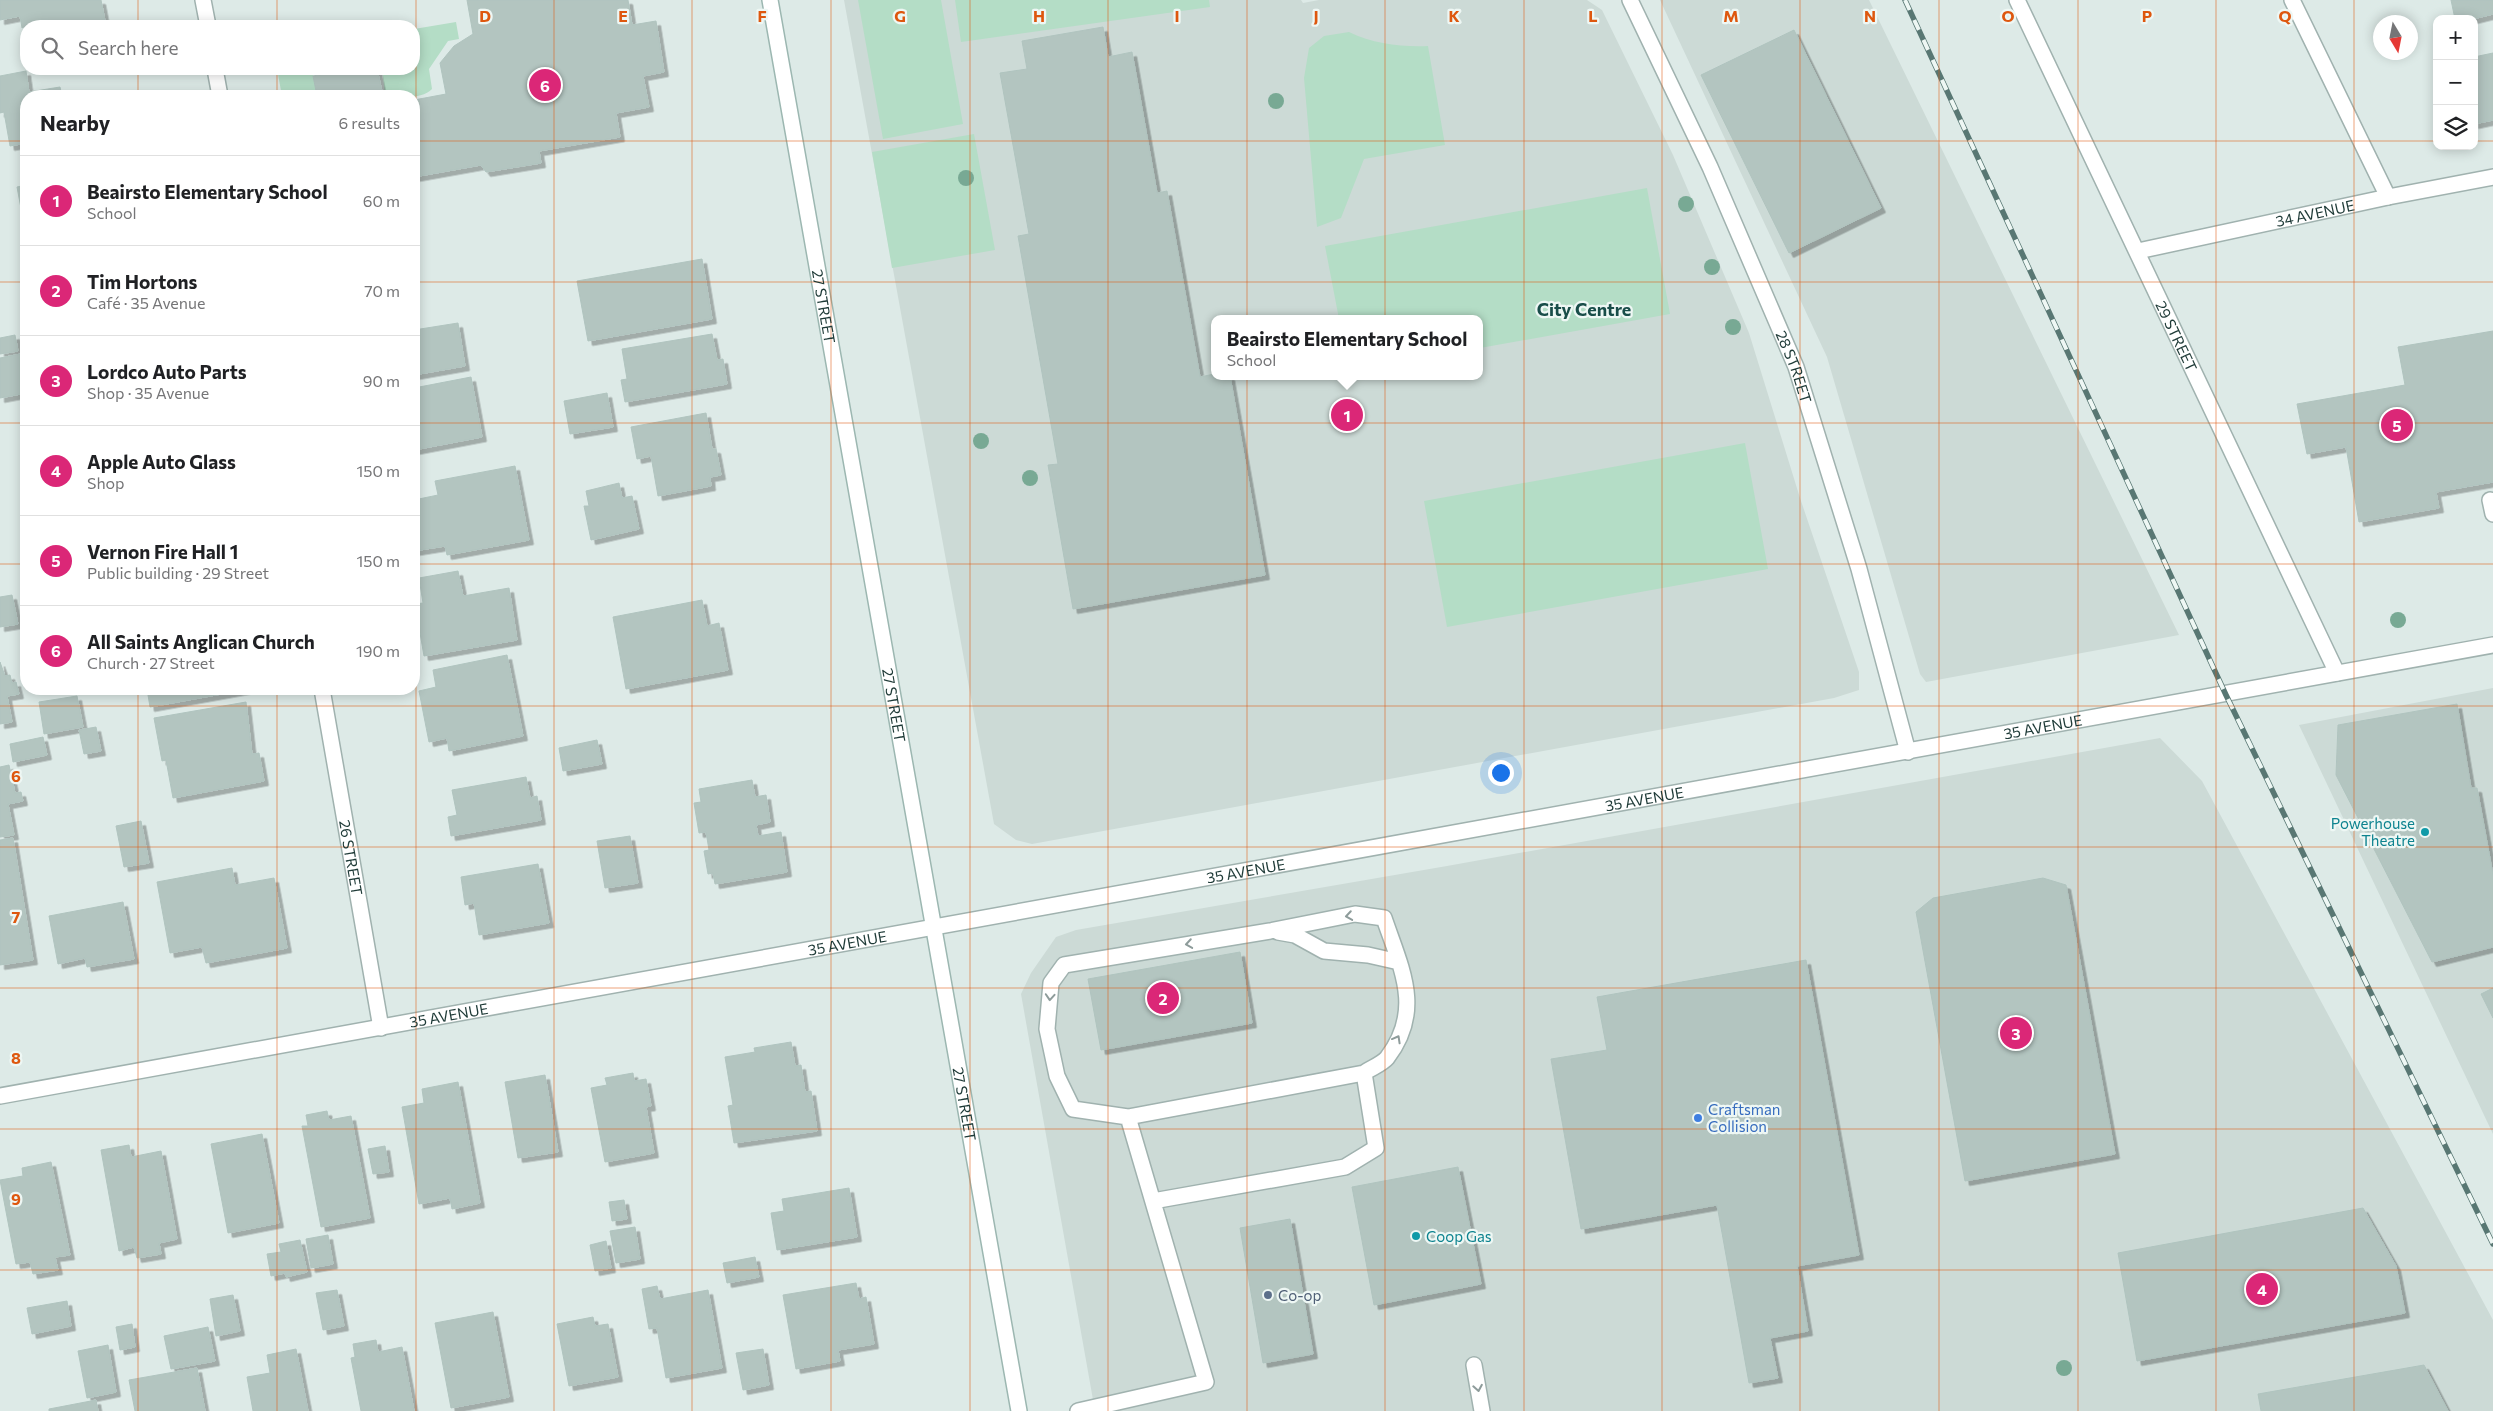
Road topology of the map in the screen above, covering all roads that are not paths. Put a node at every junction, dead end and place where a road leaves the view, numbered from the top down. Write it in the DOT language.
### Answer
graph roads {
  1 [pos="203,0"];
  2 [pos="770,0"];
  3 [pos="1630,0"];
  4 [pos="2017,0"];
  5 [pos="2292,0"];
  6 [pos="207,20"];
  7 [pos="216,75"];
  8 [pos="219,90"];
  9 [pos="2493,177"];
  10 [pos="2388,197"];
  11 [pos="2138,251"];
  12 [pos="2493,645"];
  13 [pos="2338,673"];
  14 [pos="323,695"];
  15 [pos="1908,752"];
  16 [pos="932,928"];
  17 [pos="1270,931"];
  18 [pos="1399,962"];
  19 [pos="381,1028"];
  20 [pos="1364,1073"];
  21 [pos="0,1096"];
  22 [pos="1128,1117"];
  23 [pos="1153,1201"];
  24 [pos="1474,1365"];
  25 [pos="1019,1411"];
  26 [pos="1078,1411"];
  27 [pos="1482,1411"];
  1 -- 6 [label="street"];
  2 -- 16 [label="street, 27 STREET"];
  3 -- 15 [label="street, 28 STREET"];
  4 -- 11 [label="street, 29 STREET"];
  5 -- 10 [label="street"];
  7 -- 8 [label="street"];
  9 -- 10 [label="street, 34 AVENUE"];
  10 -- 11 [label="street, 34 AVENUE"];
  11 -- 13 [label="street, 29 STREET"];
  12 -- 13 [label="street, 35 AVENUE"];
  13 -- 15 [label="street, 35 AVENUE"];
  14 -- 19 [label="street, 26 STREET"];
  15 -- 16 [label="street, 35 AVENUE"];
  16 -- 19 [label="street, 35 AVENUE"];
  16 -- 25 [label="street, 27 STREET"];
  17 -- 18 [label="street"];
  18 -- 17 [label="street, one-way"];
  17 -- 22 [label="street, one-way"];
  20 -- 18 [label="street, one-way"];
  19 -- 21 [label="street, 35 AVENUE"];
  20 -- 22 [label="street"];
  20 -- 23 [label="street"];
  22 -- 23 [label="street"];
  23 -- 26 [label="street"];
  24 -- 27 [label="street, one-way"];
}
